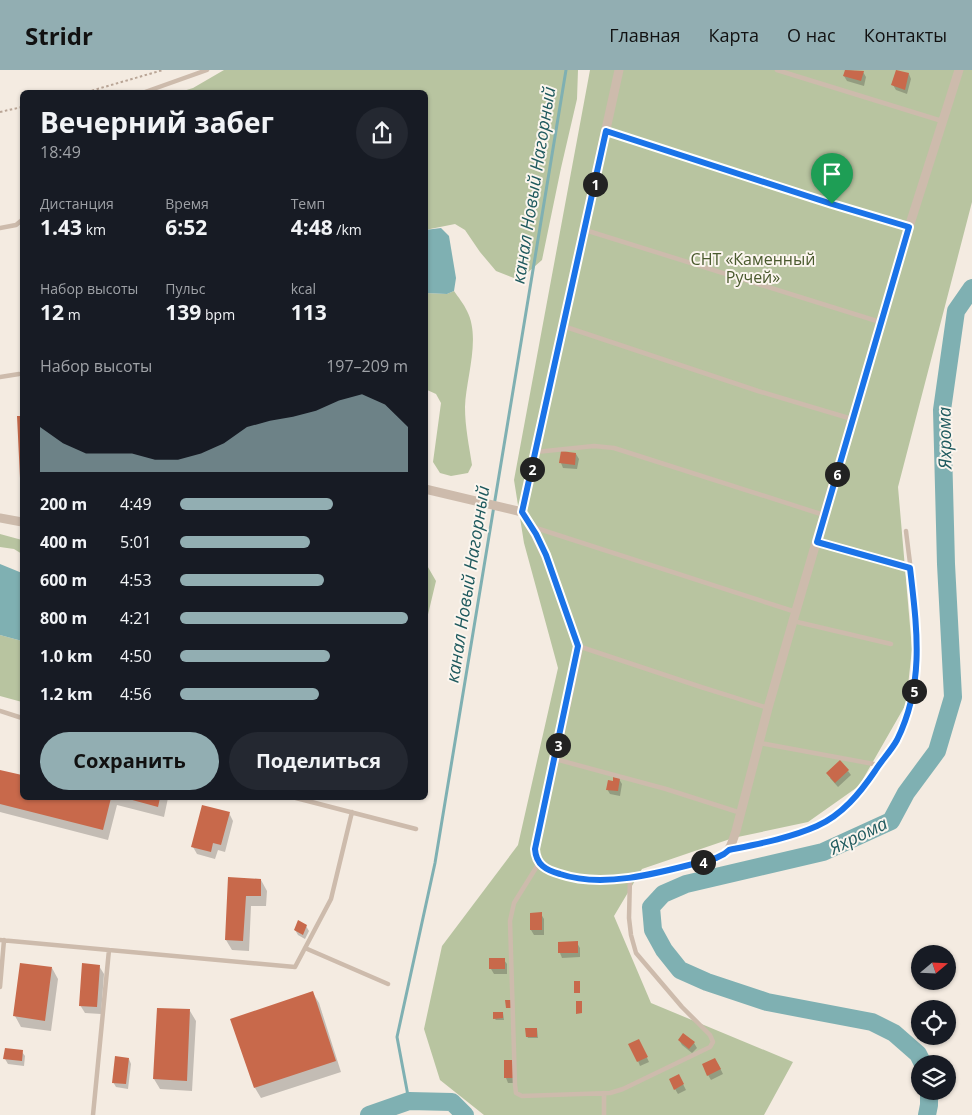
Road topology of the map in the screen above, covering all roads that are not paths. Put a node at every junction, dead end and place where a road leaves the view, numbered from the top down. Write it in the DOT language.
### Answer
graph roads {
  1 [pos="207,70"];
  2 [pos="619,70"];
  3 [pos="777,70"];
  4 [pos="959,70"];
  5 [pos="151,90"];
  6 [pos="944,121"];
  7 [pos="606,131"];
  8 [pos="20,222"];
  9 [pos="909,227"];
  10 [pos="0,228"];
  11 [pos="585,230"];
  12 [pos="882,323"];
  13 [pos="563,326"];
  14 [pos="19,374"];
  15 [pos="0,377"];
  16 [pos="854,419"];
  17 [pos="536,452"];
  18 [pos="428,490"];
  19 [pos="522,512"];
  20 [pos="825,515"];
  21 [pos="0,518"];
  22 [pos="20,522"];
  23 [pos="532,527"];
  24 [pos="906,531"];
  25 [pos="817,542"];
  26 [pos="910,568"];
  27 [pos="796,612"];
  28 [pos="793,621"];
  29 [pos="891,644"];
  30 [pos="578,646"];
  31 [pos="768,708"];
  32 [pos="0,711"];
  33 [pos="20,717"];
  34 [pos="759,742"];
  35 [pos="555,759"];
  36 [pos="879,765"];
  37 [pos="304,800"];
  38 [pos="352,812"];
  39 [pos="741,813"];
  40 [pos="416,829"];
  41 [pos="729,850"];
  42 [pos="539,863"];
  43 [pos="630,877"];
  44 [pos="2,940"];
  45 [pos="305,948"];
  46 [pos="109,950"];
  47 [pos="388,984"];
  48 [pos="0,987"];
  49 [pos="604,1093"];
  50 [pos="93,1115"];
  51 [pos="604,1115"];
  1 -- 5 [label="lane"];
  2 -- 7 [label="street"];
  3 -- 6 [label="lane"];
  4 -- 6 [label="street"];
  6 -- 9 [label="street"];
  7 -- 9 [label="lane"];
  7 -- 11 [label="street"];
  8 -- 10 [label="lane"];
  9 -- 12 [label="street"];
  11 -- 12 [label="lane"];
  11 -- 13 [label="street"];
  12 -- 16 [label="street"];
  13 -- 16 [label="lane"];
  13 -- 17 [label="street"];
  14 -- 15 [label="lane"];
  16 -- 20 [label="street"];
  17 -- 19 [label="street"];
  17 -- 20 [label="lane"];
  18 -- 19 [label="street"];
  19 -- 23 [label="street"];
  20 -- 25 [label="street"];
  21 -- 22 [label="street"];
  23 -- 27 [label="lane"];
  23 -- 30 [label="street"];
  24 -- 26 [label="lane"];
  25 -- 26 [label="lane"];
  25 -- 27 [label="street"];
  26 -- 36 [label="lane"];
  27 -- 28 [label="street"];
  28 -- 29 [label="lane"];
  28 -- 31 [label="street"];
  30 -- 31 [label="lane"];
  30 -- 35 [label="street"];
  31 -- 34 [label="street"];
  32 -- 33 [label="lane"];
  34 -- 36 [label="lane"];
  34 -- 39 [label="street"];
  35 -- 39 [label="lane"];
  35 -- 42 [label="street"];
  36 -- 41 [label="lane"];
  37 -- 38 [label="lane"];
  38 -- 40 [label="lane"];
  38 -- 45 [label="lane"];
  39 -- 41 [label="street"];
  41 -- 43 [label="street"];
  42 -- 43 [label="street"];
  42 -- 49 [label="lane"];
  43 -- 49 [label="lane"];
  44 -- 46 [label="lane"];
  44 -- 48 [label="lane"];
  45 -- 46 [label="lane"];
  45 -- 47 [label="lane"];
  46 -- 50 [label="lane"];
  49 -- 51 [label="lane"];
}
